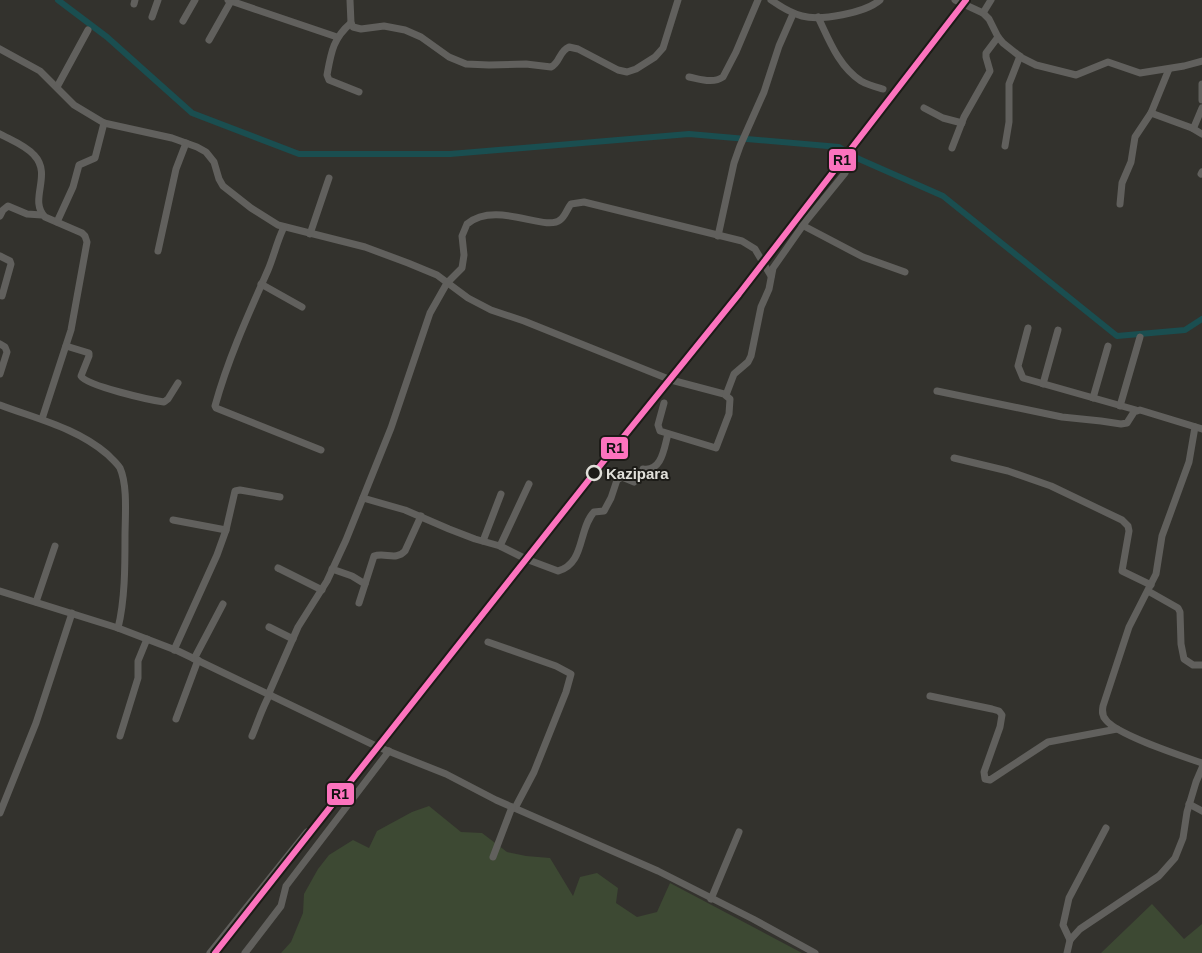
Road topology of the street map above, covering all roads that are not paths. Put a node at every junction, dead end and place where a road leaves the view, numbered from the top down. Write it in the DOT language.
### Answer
graph roads {
  1 [pos="158,0"];
  2 [pos="195,0"];
  3 [pos="229,0"];
  4 [pos="350,0"];
  5 [pos="678,0"];
  6 [pos="758,0"];
  7 [pos="771,0"];
  8 [pos="880,0"];
  9 [pos="955,0"];
  10 [pos="991,0"];
  11 [pos="244,2"];
  12 [pos="782,3"];
  13 [pos="983,13"];
  14 [pos="793,14"];
  15 [pos="818,17"];
  16 [pos="152,18"];
  17 [pos="183,21"];
  18 [pos="351,23"];
  19 [pos="88,30"];
  20 [pos="337,37"];
  21 [pos="998,37"];
  22 [pos="209,40"];
  23 [pos="0,49"];
  24 [pos="1020,56"];
  25 [pos="1202,61"];
  26 [pos="1169,69"];
  27 [pos="689,77"];
  28 [pos="1202,84"];
  29 [pos="58,87"];
  30 [pos="883,90"];
  31 [pos="359,92"];
  32 [pos="1202,100"];
  33 [pos="924,108"];
  34 [pos="1202,108"];
  35 [pos="1151,113"];
  36 [pos="104,123"];
  37 [pos="962,123"];
  38 [pos="1192,128"];
  39 [pos="0,134"];
  40 [pos="1202,134"];
  41 [pos="186,142"];
  42 [pos="1005,146"];
  43 [pos="952,148"];
  44 [pos="845,172"];
  45 [pos="329,178"];
  46 [pos="1120,204"];
  47 [pos="42,215"];
  48 [pos="0,216"];
  49 [pos="57,222"];
  50 [pos="802,226"];
  51 [pos="284,227"];
  52 [pos="310,234"];
  53 [pos="718,236"];
  54 [pos="158,251"];
  55 [pos="0,256"];
  56 [pos="905,272"];
  57 [pos="771,276"];
  58 [pos="261,284"];
  59 [pos="447,284"];
  60 [pos="2,296"];
  61 [pos="302,307"];
  62 [pos="1028,328"];
  63 [pos="1058,330"];
  64 [pos="1140,337"];
  65 [pos="0,344"];
  66 [pos="66,346"];
  67 [pos="1108,346"];
  68 [pos="0,374"];
  69 [pos="178,383"];
  70 [pos="1043,384"];
  71 [pos="937,391"];
  72 [pos="726,395"];
  73 [pos="1093,398"];
  74 [pos="664,402"];
  75 [pos="0,404"];
  76 [pos="1120,406"];
  77 [pos="1136,410"];
  78 [pos="42,419"];
  79 [pos="1199,428"];
  80 [pos="668,434"];
  81 [pos="321,450"];
  82 [pos="954,458"];
  83 [pos="643,469"];
  84 [pos="634,482"];
  85 [pos="529,484"];
  86 [pos="501,494"];
  87 [pos="280,497"];
  88 [pos="363,498"];
  89 [pos="421,516"];
  90 [pos="174,520"];
  91 [pos="226,530"];
  92 [pos="483,541"];
  93 [pos="55,546"];
  94 [pos="500,546"];
  95 [pos="278,568"];
  96 [pos="332,569"];
  97 [pos="365,584"];
  98 [pos="1150,588"];
  99 [pos="322,590"];
  100 [pos="0,591"];
  101 [pos="36,602"];
  102 [pos="359,603"];
  103 [pos="223,604"];
  104 [pos="72,613"];
  105 [pos="268,627"];
  106 [pos="118,628"];
  107 [pos="147,639"];
  108 [pos="293,639"];
  109 [pos="488,642"];
  110 [pos="174,650"];
  111 [pos="196,659"];
  112 [pos="1202,666"];
  113 [pos="269,693"];
  114 [pos="930,696"];
  115 [pos="176,719"];
  116 [pos="1117,729"];
  117 [pos="120,736"];
  118 [pos="252,736"];
  119 [pos="389,751"];
  120 [pos="1202,763"];
  121 [pos="1202,768"];
  122 [pos="1189,804"];
  123 [pos="514,808"];
  124 [pos="1202,811"];
  125 [pos="0,813"];
  126 [pos="1106,828"];
  127 [pos="307,832"];
  128 [pos="739,832"];
  129 [pos="493,857"];
  130 [pos="711,899"];
  131 [pos="1070,940"];
  132 [pos="210,953"];
  133 [pos="245,953"];
  134 [pos="815,953"];
  135 [pos="1066,953"];
  1 -- 16 [label="street"];
  2 -- 17 [label="street"];
  3 -- 11 [label="street"];
  3 -- 22 [label="street"];
  4 -- 18 [label="street"];
  5 -- 18 [label="street"];
  6 -- 27 [label="street"];
  7 -- 12 [label="street"];
  8 -- 15 [label="street"];
  9 -- 13 [label="street"];
  10 -- 13 [label="street"];
  11 -- 20 [label="street"];
  12 -- 14 [label="street"];
  13 -- 21 [label="street"];
  14 -- 15 [label="street"];
  14 -- 53 [label="street"];
  15 -- 30 [label="street"];
  18 -- 20 [label="street"];
  19 -- 29 [label="street"];
  20 -- 31 [label="street"];
  21 -- 24 [label="street"];
  21 -- 37 [label="street"];
  23 -- 29 [label="street"];
  24 -- 26 [label="street"];
  24 -- 42 [label="street"];
  25 -- 26 [label="street"];
  26 -- 35 [label="street"];
  28 -- 32 [label="street"];
  29 -- 36 [label="street"];
  33 -- 37 [label="street"];
  34 -- 38 [label="street"];
  35 -- 38 [label="street"];
  35 -- 46 [label="street"];
  36 -- 41 [label="street"];
  36 -- 49 [label="street"];
  37 -- 43 [label="street"];
  38 -- 40 [label="street"];
  39 -- 47 [label="street"];
  41 -- 51 [label="street"];
  41 -- 54 [label="street"];
  44 -- 50 [label="street"];
  45 -- 52 [label="street"];
  47 -- 48 [label="street"];
  47 -- 49 [label="street"];
  49 -- 66 [label="street"];
  50 -- 56 [label="street"];
  50 -- 57 [label="street"];
  51 -- 52 [label="street"];
  51 -- 58 [label="street"];
  52 -- 59 [label="street"];
  53 -- 57 [label="street"];
  53 -- 59 [label="street"];
  55 -- 60 [label="street"];
  57 -- 72 [label="street"];
  58 -- 61 [label="street"];
  58 -- 81 [label="street"];
  59 -- 72 [label="street"];
  59 -- 88 [label="street"];
  62 -- 70 [label="street"];
  63 -- 70 [label="street"];
  64 -- 76 [label="street"];
  65 -- 68 [label="street"];
  66 -- 69 [label="street"];
  66 -- 78 [label="street"];
  67 -- 73 [label="street"];
  70 -- 73 [label="street"];
  71 -- 77 [label="street"];
  72 -- 80 [label="street"];
  73 -- 76 [label="street"];
  74 -- 80 [label="street"];
  75 -- 78 [label="street"];
  76 -- 77 [label="street"];
  77 -- 79 [label="street"];
  78 -- 106 [label="street"];
  79 -- 98 [label="street"];
  80 -- 83 [label="street"];
  82 -- 98 [label="street"];
  84 -- 94 [label="street"];
  85 -- 94 [label="street"];
  86 -- 92 [label="street"];
  87 -- 91 [label="street"];
  88 -- 89 [label="street"];
  88 -- 96 [label="street"];
  89 -- 92 [label="street"];
  89 -- 97 [label="street"];
  90 -- 91 [label="street"];
  91 -- 110 [label="street"];
  92 -- 94 [label="street"];
  93 -- 101 [label="street"];
  95 -- 99 [label="street"];
  96 -- 97 [label="street"];
  96 -- 99 [label="street"];
  97 -- 102 [label="street"];
  98 -- 112 [label="street"];
  98 -- 116 [label="street"];
  99 -- 108 [label="street"];
  100 -- 101 [label="street"];
  101 -- 104 [label="street"];
  103 -- 111 [label="street"];
  104 -- 106 [label="street"];
  104 -- 125 [label="street"];
  105 -- 108 [label="street"];
  106 -- 107 [label="street"];
  107 -- 110 [label="street"];
  107 -- 117 [label="street"];
  108 -- 113 [label="street"];
  109 -- 123 [label="street"];
  110 -- 111 [label="street"];
  111 -- 113 [label="street"];
  111 -- 115 [label="street"];
  113 -- 118 [label="street"];
  113 -- 119 [label="street"];
  114 -- 116 [label="street"];
  116 -- 120 [label="street"];
  119 -- 123 [label="street"];
  119 -- 133 [label="street"];
  121 -- 122 [label="street"];
  122 -- 124 [label="street"];
  122 -- 131 [label="street"];
  123 -- 129 [label="street"];
  123 -- 130 [label="street"];
  126 -- 131 [label="street"];
  127 -- 132 [label="street"];
  128 -- 130 [label="street"];
  130 -- 134 [label="street"];
  131 -- 135 [label="street"];
}
